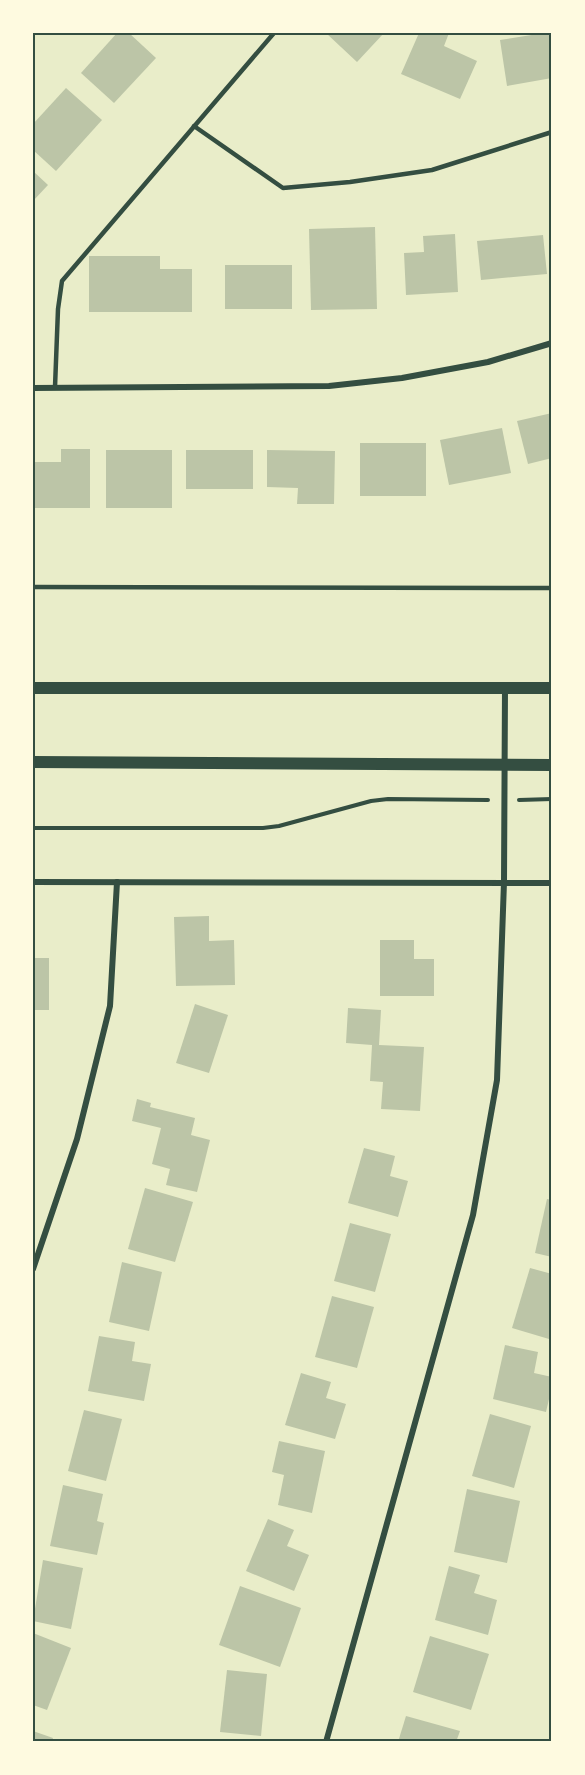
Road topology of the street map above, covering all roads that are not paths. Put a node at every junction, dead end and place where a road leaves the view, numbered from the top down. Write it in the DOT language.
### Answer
graph roads {
  1 [pos="274,33"];
  2 [pos="194,126"];
  3 [pos="552,132"];
  4 [pos="552,343"];
  5 [pos="55,387"];
  6 [pos="33,388"];
  7 [pos="33,587"];
  8 [pos="552,588"];
  9 [pos="33,688"];
  10 [pos="506,688"];
  11 [pos="552,688"];
  12 [pos="33,762"];
  13 [pos="506,765"];
  14 [pos="552,765"];
  15 [pos="33,882"];
  16 [pos="117,882"];
  17 [pos="504,882"];
  18 [pos="552,883"];
  19 [pos="33,1269"];
  20 [pos="326,1742"];
  1 -- 2 [label="lane"];
  2 -- 3 [label="lane"];
  2 -- 5 [label="lane"];
  4 -- 5 [label="street"];
  5 -- 6 [label="street"];
  7 -- 8 [label="lane"];
  9 -- 10 [label="main road"];
  10 -- 11 [label="main road"];
  10 -- 13 [label="street"];
  12 -- 13 [label="main road"];
  13 -- 14 [label="main road"];
  13 -- 17 [label="street"];
  15 -- 16 [label="street"];
  16 -- 17 [label="street"];
  16 -- 19 [label="street"];
  17 -- 18 [label="street"];
  17 -- 20 [label="street"];
}
